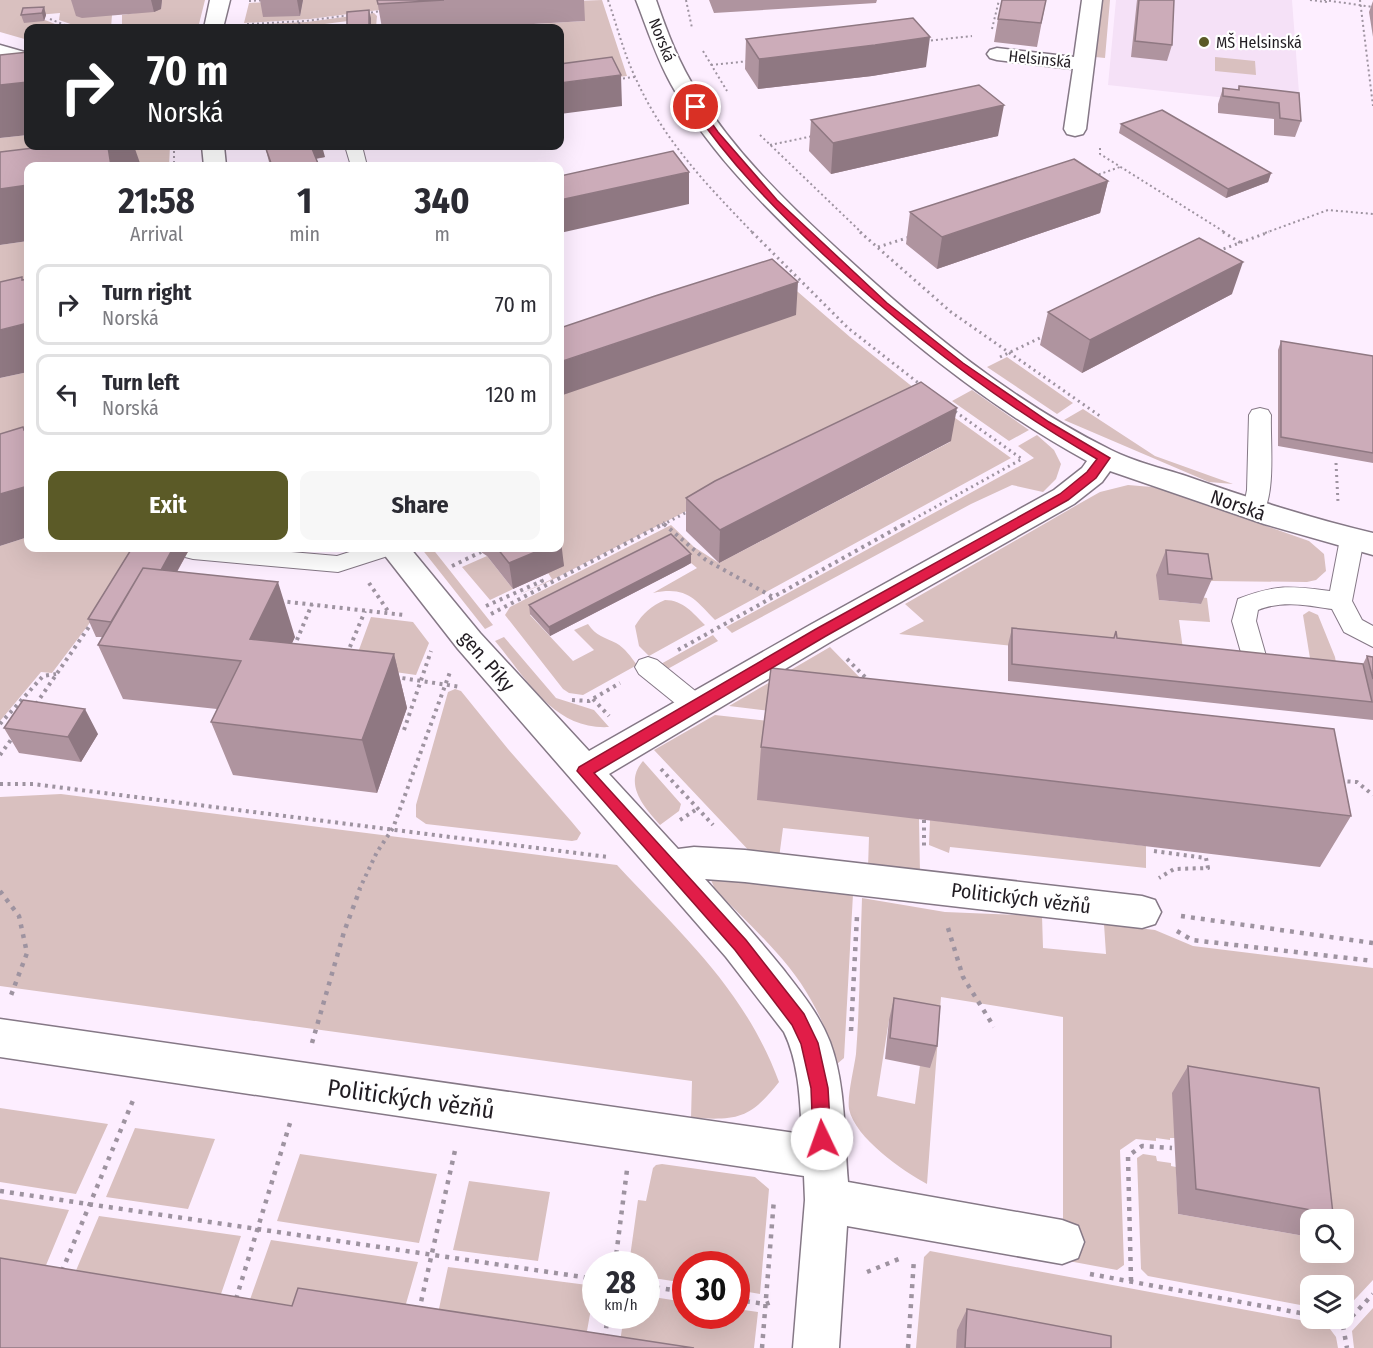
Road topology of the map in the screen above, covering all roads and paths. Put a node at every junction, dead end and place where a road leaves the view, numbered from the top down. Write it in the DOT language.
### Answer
graph roads {
  1 [pos="220,0"];
  2 [pos="266,0"];
  3 [pos="608,0"];
  4 [pos="646,0"];
  5 [pos="686,0"];
  6 [pos="999,0"];
  7 [pos="1092,0"];
  8 [pos="1310,0"];
  9 [pos="1324,0"];
  10 [pos="1359,0"];
  11 [pos="244,1"];
  12 [pos="1329,2"];
  13 [pos="1360,6"];
  14 [pos="1373,8"];
  15 [pos="390,10"];
  16 [pos="380,11"];
  17 [pos="380,16"];
  18 [pos="50,19"];
  19 [pos="309,20"];
  20 [pos="62,24"];
  21 [pos="215,24"];
  22 [pos="240,24"];
  23 [pos="296,24"];
  24 [pos="693,31"];
  25 [pos="991,34"];
  26 [pos="980,35"];
  27 [pos="921,42"];
  28 [pos="702,48"];
  29 [pos="0,51"];
  30 [pos="997,54"];
  31 [pos="24,58"];
  32 [pos="757,60"];
  33 [pos="1084,64"];
  34 [pos="711,65"];
  35 [pos="635,77"];
  36 [pos="612,80"];
  37 [pos="727,91"];
  38 [pos="1373,101"];
  39 [pos="1373,106"];
  40 [pos="1075,129"];
  41 [pos="756,131"];
  42 [pos="815,135"];
  43 [pos="1100,143"];
  44 [pos="769,145"];
  45 [pos="1120,167"];
  46 [pos="1090,177"];
  47 [pos="1373,214"];
  48 [pos="920,233"];
  49 [pos="1241,243"];
  50 [pos="877,248"];
  51 [pos="1209,255"];
  52 [pos="1052,332"];
  53 [pos="1010,353"];
  54 [pos="929,392"];
  55 [pos="1081,403"];
  56 [pos="948,406"];
  57 [pos="1260,415"];
  58 [pos="1105,458"];
  59 [pos="1336,463"];
  60 [pos="1338,504"];
  61 [pos="691,510"];
  62 [pos="1254,510"];
  63 [pos="664,524"];
  64 [pos="1362,542"];
  65 [pos="203,552"];
  66 [pos="374,552"];
  67 [pos="397,552"];
  68 [pos="481,552"];
  69 [pos="451,566"];
  70 [pos="540,578"];
  71 [pos="368,581"];
  72 [pos="772,597"];
  73 [pos="277,600"];
  74 [pos="1340,601"];
  75 [pos="312,604"];
  76 [pos="484,607"];
  77 [pos="390,614"];
  78 [pos="490,614"];
  79 [pos="93,620"];
  80 [pos="821,633"];
  81 [pos="1373,638"];
  82 [pos="431,650"];
  83 [pos="290,656"];
  84 [pos="345,659"];
  85 [pos="1255,663"];
  86 [pos="648,667"];
  87 [pos="57,674"];
  88 [pos="385,676"];
  89 [pos="419,681"];
  90 [pos="872,683"];
  91 [pos="593,699"];
  92 [pos="695,705"];
  93 [pos="32,710"];
  94 [pos="0,724"];
  95 [pos="617,725"];
  96 [pos="19,728"];
  97 [pos="404,730"];
  98 [pos="0,756"];
  99 [pos="655,763"];
  100 [pos="584,771"];
  101 [pos="1333,780"];
  102 [pos="0,784"];
  103 [pos="1373,795"];
  104 [pos="697,809"];
  105 [pos="924,820"];
  106 [pos="393,828"];
  107 [pos="924,835"];
  108 [pos="1154,852"];
  109 [pos="609,857"];
  110 [pos="669,866"];
  111 [pos="1158,879"];
  112 [pos="943,889"];
  113 [pos="0,891"];
  114 [pos="857,905"];
  115 [pos="1142,912"];
  116 [pos="1373,943"];
  117 [pos="1373,961"];
  118 [pos="4,1021"];
  119 [pos="994,1027"];
  120 [pos="850,1043"];
  121 [pos="150,1060"];
  122 [pos="302,1082"];
  123 [pos="465,1107"];
  124 [pos="632,1131"];
  125 [pos="1172,1148"];
  126 [pos="825,1179"];
  127 [pos="0,1191"];
  128 [pos="774,1200"];
  129 [pos="90,1204"];
  130 [pos="260,1229"];
  131 [pos="1062,1242"];
  132 [pos="915,1248"];
  133 [pos="617,1251"];
  134 [pos="433,1253"];
  135 [pos="60,1276"];
  136 [pos="582,1277"];
  137 [pos="1373,1294"];
  138 [pos="750,1302"];
  139 [pos="235,1304"];
  140 [pos="766,1304"];
  141 [pos="1300,1313"];
  142 [pos="1354,1314"];
  143 [pos="418,1316"];
  144 [pos="606,1329"];
  145 [pos="1344,1329"];
  146 [pos="603,1348"];
  147 [pos="762,1348"];
  148 [pos="816,1348"];
  149 [pos="908,1348"];
  150 [pos="1347,1348"];
  1 -- 21 [label="street"];
  2 -- 11 [label="path"];
  3 -- 35 [label="path"];
  4 -- 58 [label="street, Norská"];
  5 -- 24 [label="path"];
  6 -- 25 [label="path"];
  7 -- 33 [label="street, Helsinská"];
  8 -- 12 [label="path"];
  9 -- 12 [label="path"];
  10 -- 13 [label="path"];
  12 -- 13 [label="path"];
  13 -- 14 [label="path"];
  13 -- 38 [label="path"];
  15 -- 16 [label="path"];
  16 -- 17 [label="path"];
  16 -- 19 [label="path"];
  18 -- 20 [label="path"];
  19 -- 22 [label="path"];
  19 -- 23 [label="path"];
  26 -- 27 [label="path"];
  28 -- 34 [label="path"];
  29 -- 31 [label="street"];
  30 -- 33 [label="street, Helsinská"];
  32 -- 34 [label="path"];
  33 -- 40 [label="street, Helsinská"];
  34 -- 37 [label="path"];
  35 -- 36 [label="path"];
  35 -- 54 [label="path"];
  38 -- 39 [label="path"];
  41 -- 44 [label="path"];
  42 -- 44 [label="path"];
  43 -- 45 [label="path"];
  44 -- 50 [label="path"];
  45 -- 46 [label="path"];
  45 -- 49 [label="path"];
  47 -- 49 [label="path"];
  48 -- 50 [label="path"];
  49 -- 51 [label="path"];
  50 -- 53 [label="path"];
  52 -- 53 [label="path"];
  53 -- 55 [label="path"];
  56 -- 72 [label="path"];
  57 -- 62 [label="lane"];
  58 -- 62 [label="street, Norská"];
  58 -- 80 [label="street"];
  59 -- 60 [label="path"];
  61 -- 63 [label="path"];
  62 -- 64 [label="street, Norská"];
  63 -- 72 [label="path"];
  63 -- 78 [label="path"];
  64 -- 74 [label="lane"];
  65 -- 66 [label="lane"];
  67 -- 100 [label="street, gen. Píky"];
  68 -- 69 [label="path"];
  70 -- 76 [label="path"];
  71 -- 77 [label="path"];
  72 -- 86 [label="path"];
  73 -- 75 [label="path"];
  74 -- 81 [label="lane"];
  74 -- 85 [label="lane"];
  75 -- 83 [label="path"];
  75 -- 84 [label="path"];
  79 -- 87 [label="path"];
  80 -- 90 [label="path"];
  80 -- 92 [label="street"];
  82 -- 89 [label="path"];
  86 -- 92 [label="lane"];
  87 -- 93 [label="path"];
  87 -- 94 [label="path"];
  88 -- 89 [label="path"];
  89 -- 97 [label="path"];
  89 -- 106 [label="path"];
  91 -- 95 [label="path"];
  92 -- 100 [label="street"];
  96 -- 98 [label="path"];
  99 -- 104 [label="path"];
  100 -- 110 [label="street"];
  101 -- 103 [label="path"];
  102 -- 106 [label="path"];
  105 -- 107 [label="path"];
  106 -- 109 [label="path"];
  106 -- 122 [label="path"];
  108 -- 111 [label="path"];
  110 -- 112 [label="street, Politických vězňů"];
  110 -- 126 [label="street"];
  112 -- 115 [label="street, Politických vězňů"];
  112 -- 119 [label="path"];
  113 -- 118 [label="path"];
  114 -- 120 [label="path"];
  115 -- 116 [label="path"];
  115 -- 117 [label="path"];
  118 -- 121 [label="street, Politických vězňů"];
  121 -- 122 [label="street, Politických vězňů"];
  121 -- 129 [label="path"];
  122 -- 123 [label="street, Politických vězňů"];
  122 -- 130 [label="path"];
  123 -- 124 [label="street, Politických vězňů"];
  123 -- 134 [label="path"];
  124 -- 126 [label="street, Politických vězňů"];
  124 -- 133 [label="path"];
  125 -- 141 [label="path"];
  126 -- 131 [label="street, Politických vězňů"];
  126 -- 148 [label="street"];
  127 -- 129 [label="path"];
  128 -- 140 [label="path"];
  129 -- 130 [label="path"];
  129 -- 135 [label="path"];
  130 -- 134 [label="path"];
  130 -- 139 [label="path"];
  132 -- 149 [label="path"];
  134 -- 136 [label="path"];
  134 -- 143 [label="path"];
  137 -- 142 [label="path"];
  138 -- 140 [label="path"];
  140 -- 147 [label="path"];
  144 -- 146 [label="path"];
  145 -- 150 [label="path"];
}
